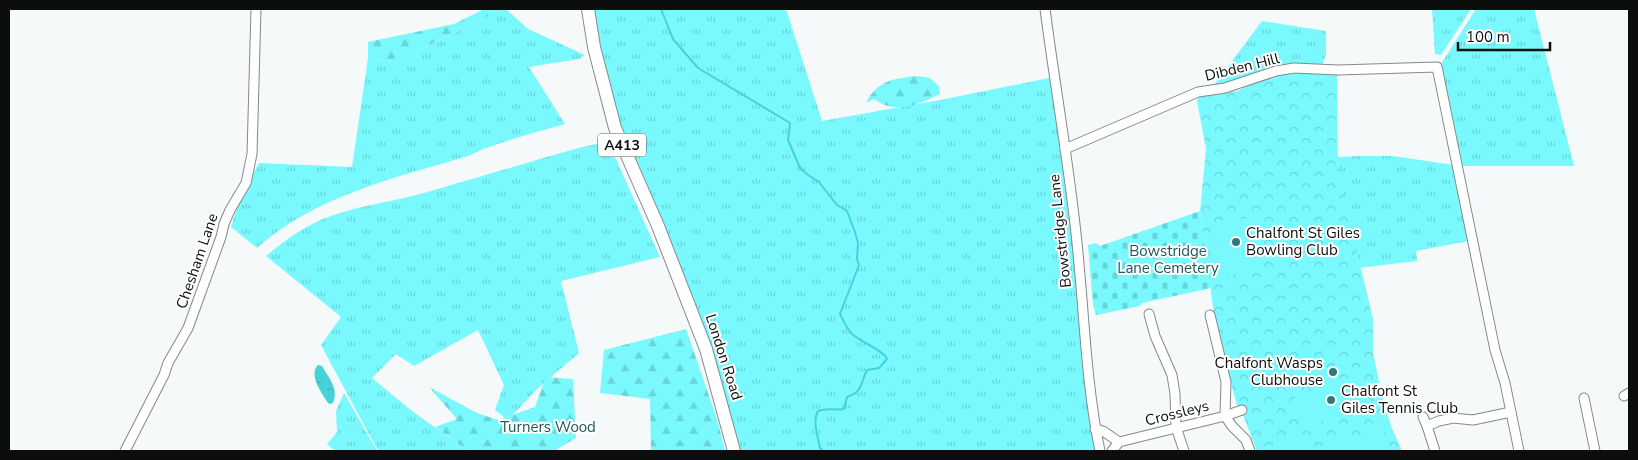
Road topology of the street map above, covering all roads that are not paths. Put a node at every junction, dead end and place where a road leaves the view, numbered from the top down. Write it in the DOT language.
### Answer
graph roads {
  1 [pos="256,9"];
  2 [pos="588,9"];
  3 [pos="1044,9"];
  4 [pos="1065,149"];
  5 [pos="1149,314"];
  6 [pos="1210,315"];
  7 [pos="1584,398"];
  8 [pos="1242,410"];
  9 [pos="1511,412"];
  10 [pos="1225,416"];
  11 [pos="1422,417"];
  12 [pos="1427,426"];
  13 [pos="1176,427"];
  14 [pos="1095,429"];
  15 [pos="1119,442"];
  16 [pos="125,451"];
  17 [pos="734,451"];
  18 [pos="1100,451"];
  19 [pos="1112,451"];
  20 [pos="1184,451"];
  21 [pos="1250,451"];
  22 [pos="1435,451"];
  23 [pos="1519,451"];
  24 [pos="1595,451"];
  1 -- 16 [label="street, Chesham Lane"];
  2 -- 17 [label="highway, London Road / A413"];
  3 -- 4 [label="street, Bowstridge Lane"];
  4 -- 9 [label="street, Dibden Hill"];
  4 -- 14 [label="street, Bowstridge Lane"];
  5 -- 13 [label="street"];
  6 -- 10 [label="street"];
  7 -- 24 [label="street"];
  8 -- 10 [label="street, Crossleys"];
  9 -- 12 [label="street"];
  9 -- 23 [label="street"];
  10 -- 13 [label="street, Crossleys"];
  10 -- 21 [label="street"];
  11 -- 12 [label="street"];
  12 -- 22 [label="street"];
  13 -- 15 [label="street, Crossleys"];
  13 -- 20 [label="street"];
  14 -- 15 [label="street"];
  14 -- 18 [label="street, Bowstridge Lane"];
  15 -- 19 [label="street"];
}
